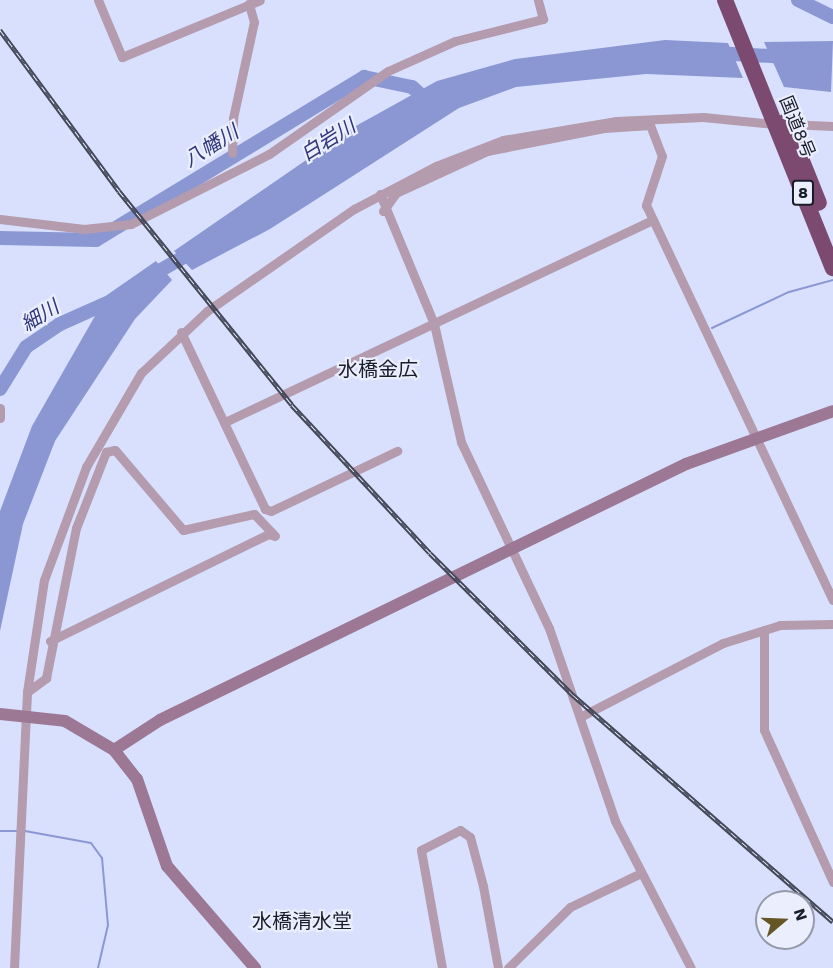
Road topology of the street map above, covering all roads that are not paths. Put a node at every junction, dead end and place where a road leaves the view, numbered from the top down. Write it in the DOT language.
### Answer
graph roads {
  1 [pos="98,0"];
  2 [pos="260,0"];
  3 [pos="538,0"];
  4 [pos="725,0"];
  5 [pos="737,0"];
  6 [pos="249,4"];
  7 [pos="779,120"];
  8 [pos="833,126"];
  9 [pos="232,153"];
  10 [pos="380,194"];
  11 [pos="383,211"];
  12 [pos="0,219"];
  13 [pos="653,220"];
  14 [pos="833,237"];
  15 [pos="833,268"];
  16 [pos="434,324"];
  17 [pos="181,332"];
  18 [pos="833,411"];
  19 [pos="225,422"];
  20 [pos="755,436"];
  21 [pos="397,451"];
  22 [pos="511,549"];
  23 [pos="833,600"];
  24 [pos="833,624"];
  25 [pos="764,630"];
  26 [pos="50,641"];
  27 [pos="27,692"];
  28 [pos="0,714"];
  29 [pos="25,716"];
  30 [pos="579,717"];
  31 [pos="114,750"];
  32 [pos="641,873"];
  33 [pos="833,882"];
  34 [pos="14,968"];
  35 [pos="255,968"];
  36 [pos="442,968"];
  37 [pos="498,968"];
  38 [pos="508,968"];
  39 [pos="690,968"];
  1 -- 6 [label="street"];
  2 -- 6 [label="street"];
  3 -- 12 [label="street"];
  4 -- 7 [label="highway, 国道8号 / 8"];
  5 -- 7 [label="highway, 国道8号 / 8"];
  6 -- 9 [label="street"];
  7 -- 8 [label="street"];
  7 -- 10 [label="street"];
  7 -- 14 [label="highway, 国道8号 / 8"];
  7 -- 15 [label="highway, 国道8号 / 8"];
  10 -- 11 [label="street"];
  10 -- 17 [label="street"];
  11 -- 13 [label="street"];
  11 -- 16 [label="street"];
  13 -- 16 [label="street"];
  13 -- 20 [label="street"];
  16 -- 19 [label="street"];
  16 -- 22 [label="street"];
  17 -- 19 [label="street"];
  17 -- 27 [label="street"];
  18 -- 20 [label="street"];
  19 -- 21 [label="street"];
  20 -- 22 [label="street"];
  20 -- 23 [label="street"];
  22 -- 30 [label="street"];
  22 -- 31 [label="street"];
  24 -- 25 [label="street"];
  25 -- 30 [label="street"];
  25 -- 33 [label="street"];
  26 -- 26 [label="street"];
  26 -- 27 [label="street"];
  27 -- 29 [label="street"];
  28 -- 29 [label="street"];
  29 -- 31 [label="street"];
  29 -- 34 [label="street"];
  30 -- 32 [label="street"];
  31 -- 35 [label="street"];
  32 -- 38 [label="street"];
  32 -- 39 [label="street"];
  36 -- 37 [label="street"];
}
